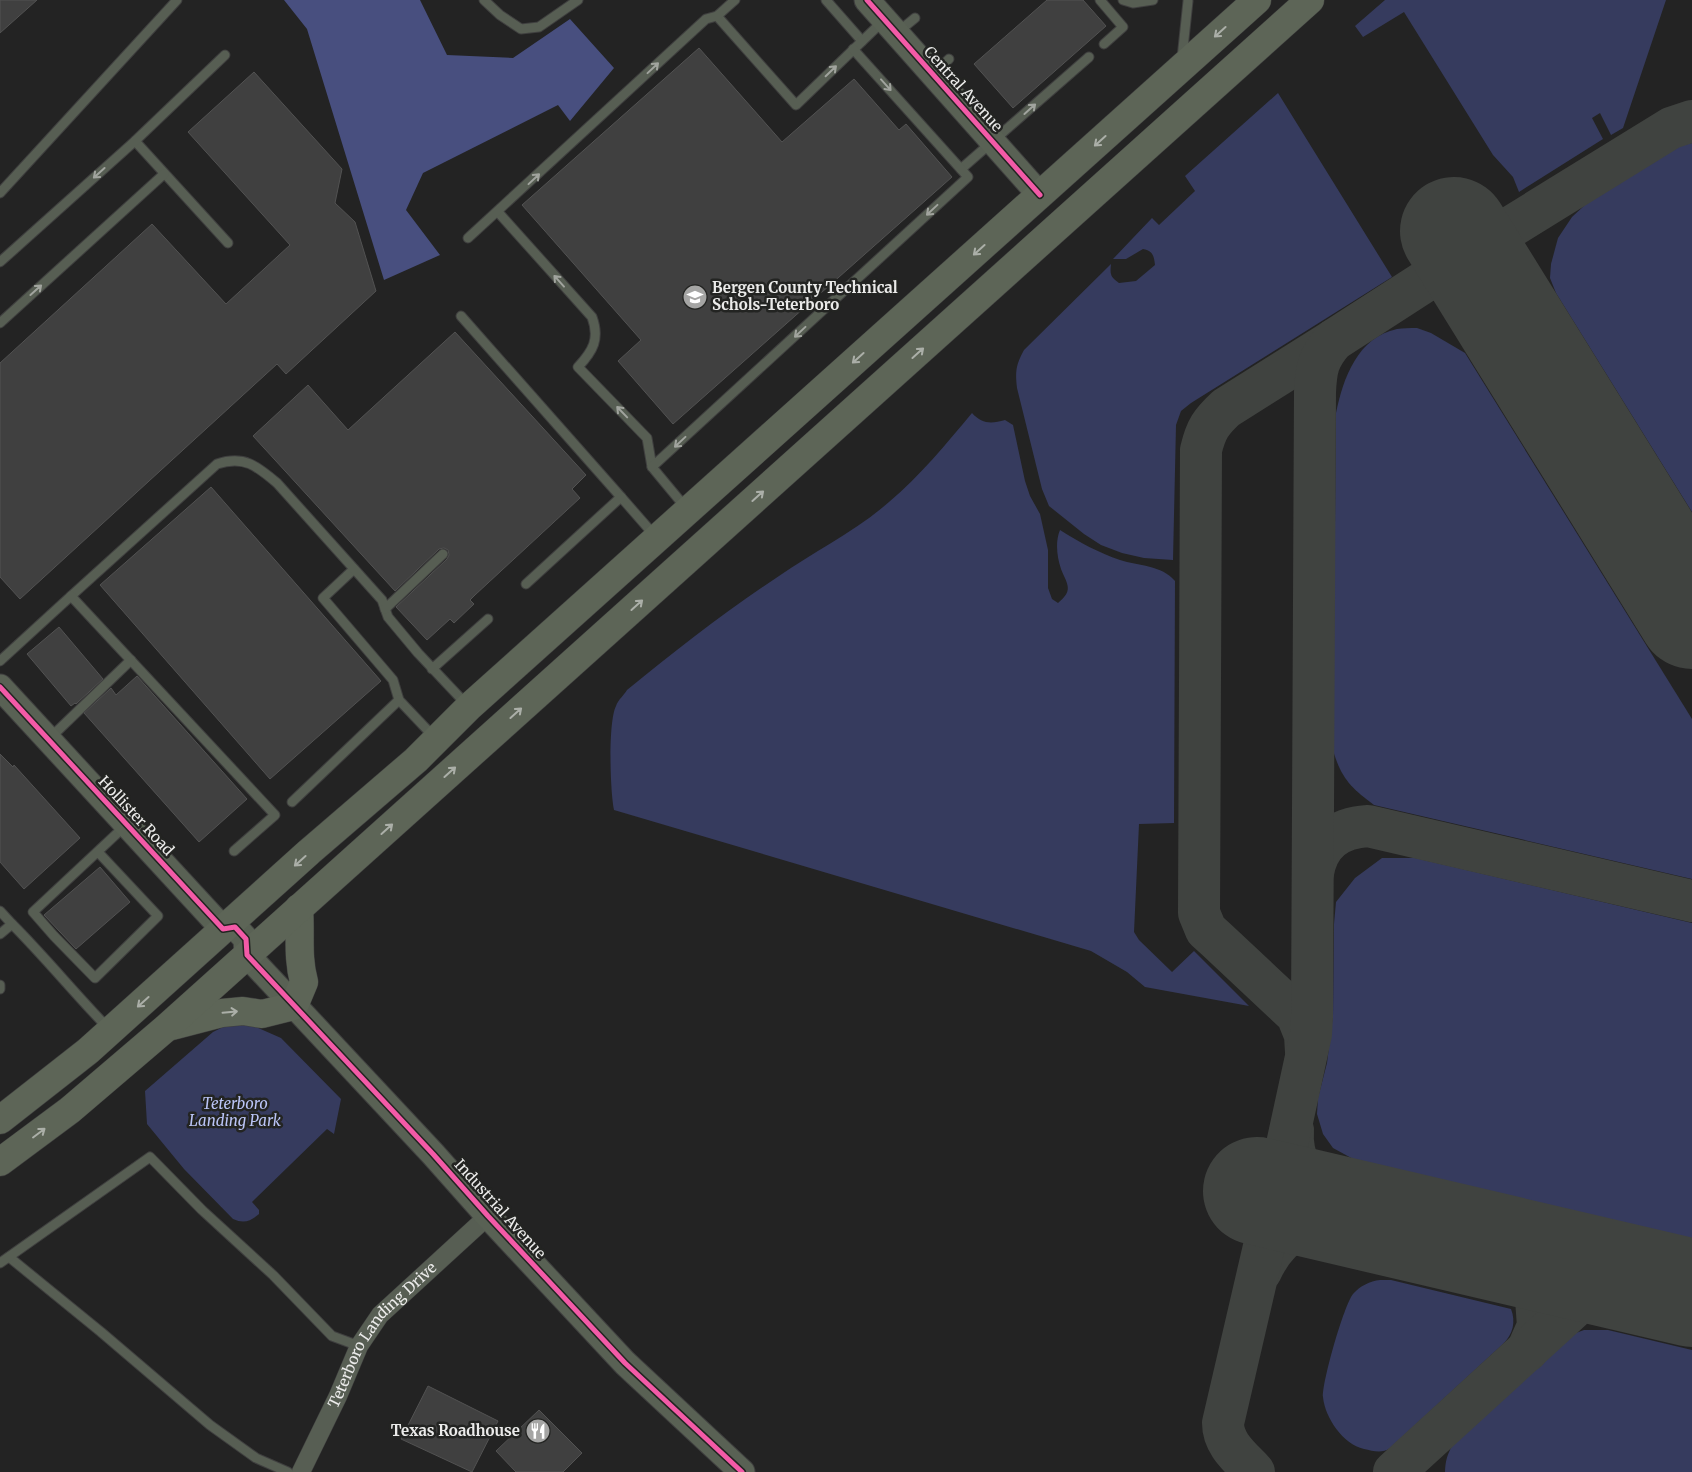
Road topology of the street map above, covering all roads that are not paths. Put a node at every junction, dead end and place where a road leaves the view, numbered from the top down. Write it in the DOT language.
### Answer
graph roads {
  1 [pos="177,0"];
  2 [pos="484,0"];
  3 [pos="578,0"];
  4 [pos="735,0"];
  5 [pos="826,0"];
  6 [pos="867,0"];
  7 [pos="1100,0"];
  8 [pos="1122,0"];
  9 [pos="1154,0"];
  10 [pos="1189,0"];
  11 [pos="1310,0"];
  12 [pos="1250,1"];
  13 [pos="716,16"];
  14 [pos="899,24"];
  15 [pos="862,41"];
  16 [pos="1104,44"];
  17 [pos="853,49"];
  18 [pos="225,54"];
  19 [pos="1089,57"];
  20 [pos="1181,68"];
  21 [pos="135,140"];
  22 [pos="994,142"];
  23 [pos="962,169"];
  24 [pos="164,174"];
  25 [pos="0,192"];
  26 [pos="1040,195"];
  27 [pos="498,212"];
  28 [pos="468,238"];
  29 [pos="228,243"];
  30 [pos="0,262"];
  31 [pos="461,316"];
  32 [pos="0,323"];
  33 [pos="652,467"];
  34 [pos="621,497"];
  35 [pos="688,510"];
  36 [pos="656,538"];
  37 [pos="443,554"];
  38 [pos="354,569"];
  39 [pos="526,584"];
  40 [pos="71,596"];
  41 [pos="385,609"];
  42 [pos="488,620"];
  43 [pos="131,660"];
  44 [pos="0,661"];
  45 [pos="432,669"];
  46 [pos="0,687"];
  47 [pos="399,700"];
  48 [pos="470,707"];
  49 [pos="48,740"];
  50 [pos="437,740"];
  51 [pos="416,760"];
  52 [pos="292,802"];
  53 [pos="126,825"];
  54 [pos="234,851"];
  55 [pos="98,852"];
  56 [pos="299,908"];
  57 [pos="0,911"];
  58 [pos="12,924"];
  59 [pos="223,929"];
  60 [pos="0,934"];
  61 [pos="247,955"];
  62 [pos="180,969"];
  63 [pos="0,985"];
  64 [pos="0,989"];
  65 [pos="294,1006"];
  66 [pos="166,1028"];
  67 [pos="111,1030"];
  68 [pos="0,1120"];
  69 [pos="0,1162"];
  70 [pos="488,1216"];
  71 [pos="9,1257"];
  72 [pos="0,1263"];
  73 [pos="359,1346"];
  74 [pos="731,1465"];
  75 [pos="288,1472"];
  76 [pos="301,1472"];
  1 -- 25 [label="lane"];
  2 -- 3 [label="lane"];
  4 -- 13 [label="lane"];
  5 -- 15 [label="lane"];
  6 -- 14 [label="street, Central Avenue"];
  7 -- 16 [label="lane"];
  8 -- 9 [label="lane"];
  10 -- 20 [label="lane"];
  56 -- 11 [label="highway, one-way"];
  12 -- 20 [label="highway, one-way"];
  13 -- 17 [label="lane, one-way"];
  27 -- 13 [label="lane, one-way"];
  14 -- 15 [label="lane"];
  14 -- 22 [label="street, Central Avenue"];
  15 -- 17 [label="lane"];
  17 -- 23 [label="lane, one-way"];
  18 -- 21 [label="lane"];
  22 -- 19 [label="lane, one-way"];
  20 -- 26 [label="highway, one-way"];
  21 -- 24 [label="lane"];
  21 -- 30 [label="lane, one-way"];
  22 -- 23 [label="lane"];
  22 -- 26 [label="street, Central Avenue"];
  23 -- 33 [label="lane, one-way"];
  24 -- 29 [label="lane"];
  32 -- 24 [label="lane, one-way"];
  26 -- 35 [label="highway, one-way"];
  27 -- 28 [label="lane"];
  33 -- 27 [label="lane, one-way"];
  31 -- 34 [label="lane"];
  33 -- 35 [label="lane"];
  34 -- 36 [label="lane"];
  34 -- 39 [label="lane"];
  35 -- 36 [label="highway"];
  36 -- 48 [label="highway"];
  37 -- 41 [label="lane"];
  38 -- 40 [label="lane"];
  38 -- 41 [label="lane"];
  38 -- 47 [label="lane"];
  40 -- 43 [label="lane"];
  40 -- 44 [label="lane"];
  41 -- 45 [label="lane"];
  42 -- 45 [label="lane"];
  43 -- 49 [label="lane"];
  43 -- 54 [label="lane"];
  45 -- 48 [label="lane"];
  46 -- 49 [label="street, Hollister Road"];
  47 -- 50 [label="lane"];
  47 -- 52 [label="lane"];
  48 -- 50 [label="highway"];
  49 -- 53 [label="street, Hollister Road"];
  50 -- 51 [label="highway"];
  51 -- 59 [label="highway, one-way"];
  51 -- 61 [label="highway"];
  53 -- 55 [label="lane"];
  53 -- 59 [label="street, Hollister Road"];
  55 -- 55 [label="lane"];
  56 -- 61 [label="highway"];
  56 -- 65 [label="highway"];
  57 -- 58 [label="lane"];
  58 -- 60 [label="lane"];
  58 -- 67 [label="lane"];
  59 -- 61 [label="street, Hollister Road"];
  59 -- 62 [label="highway"];
  61 -- 62 [label="highway"];
  61 -- 65 [label="street, Industrial Avenue"];
  61 -- 66 [label="highway"];
  62 -- 67 [label="highway, one-way"];
  63 -- 64 [label="lane"];
  66 -- 65 [label="highway, one-way"];
  65 -- 70 [label="street, Industrial Avenue"];
  69 -- 66 [label="highway, one-way"];
  67 -- 68 [label="highway"];
  70 -- 73 [label="street, Teterboro Landing Drive"];
  70 -- 74 [label="street, Industrial Avenue"];
  71 -- 72 [label="lane"];
  71 -- 73 [label="lane"];
  71 -- 75 [label="lane"];
  73 -- 76 [label="street, Teterboro Landing Drive"];
}
